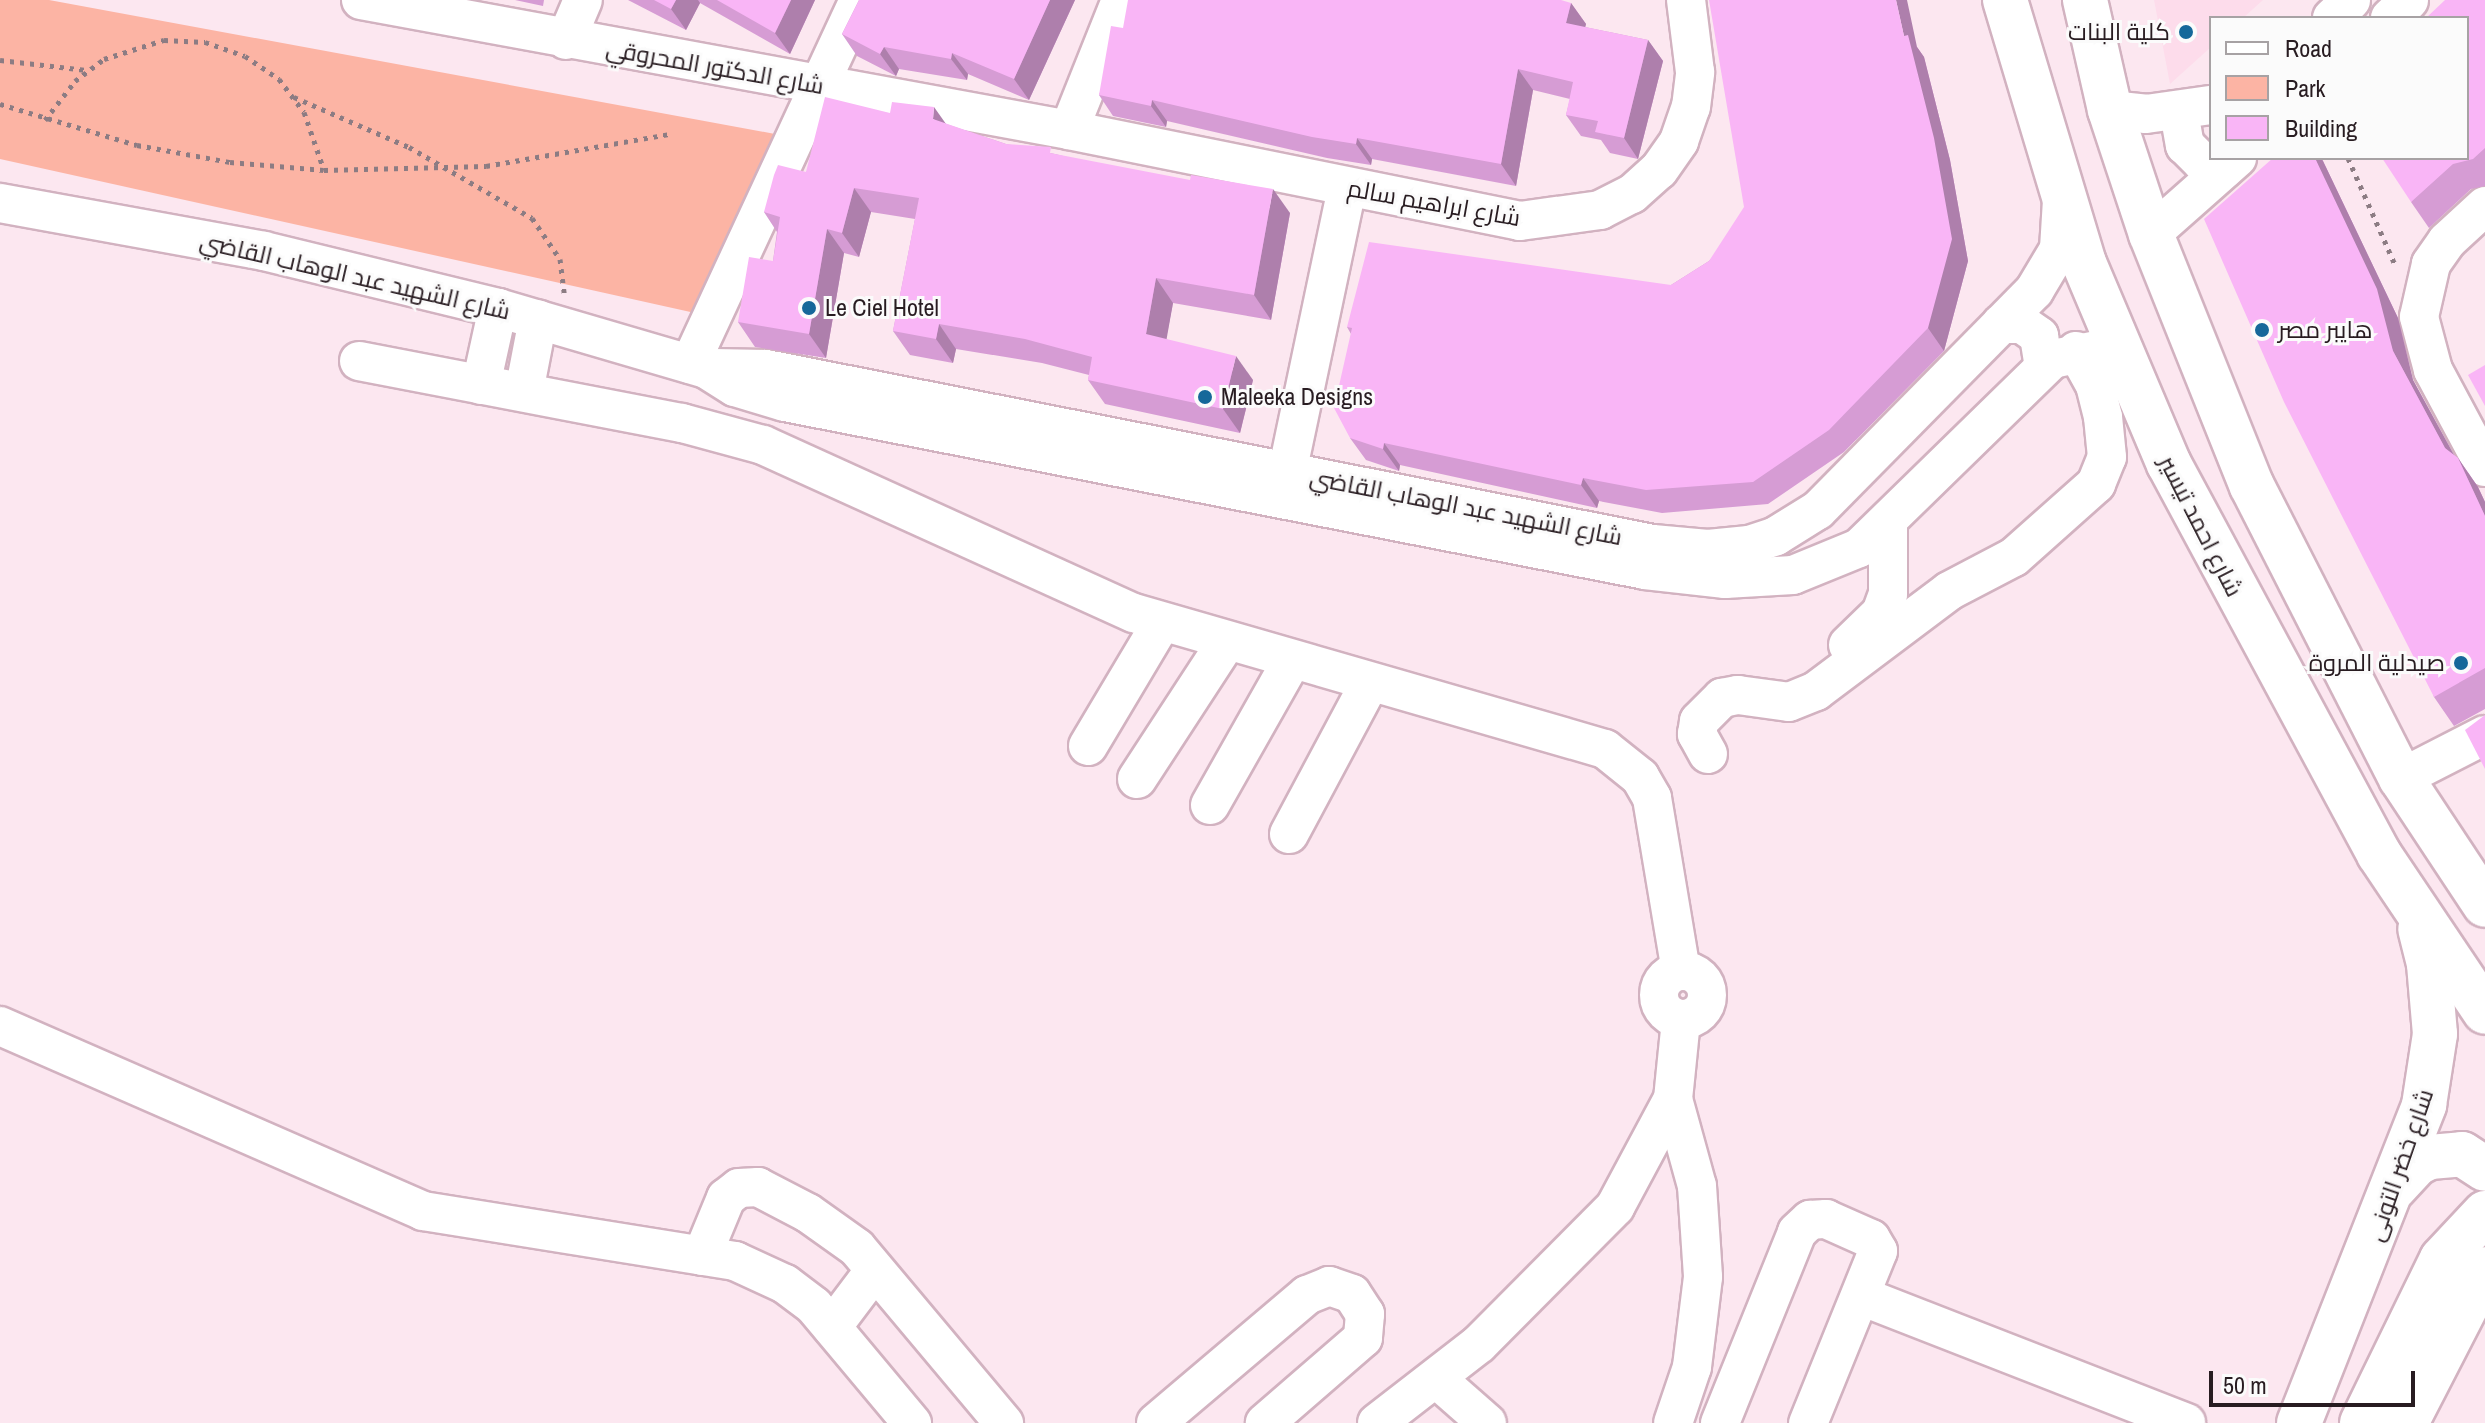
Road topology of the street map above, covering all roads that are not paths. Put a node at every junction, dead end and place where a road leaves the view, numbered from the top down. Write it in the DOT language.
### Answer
graph roads {
  1 [pos="361,0"];
  2 [pos="583,0"];
  3 [pos="859,0"];
  4 [pos="1121,0"];
  5 [pos="2005,0"];
  6 [pos="2085,0"];
  7 [pos="2351,0"];
  8 [pos="2409,0"];
  9 [pos="1683,1"];
  10 [pos="2334,16"];
  11 [pos="2392,16"];
  12 [pos="566,40"];
  13 [pos="819,85"];
  14 [pos="2195,109"];
  15 [pos="2110,110"];
  16 [pos="1069,130"];
  17 [pos="2209,159"];
  18 [pos="2230,163"];
  19 [pos="1347,189"];
  20 [pos="2062,197"];
  21 [pos="0,203"];
  22 [pos="2485,206"];
  23 [pos="2151,234"];
  24 [pos="498,308"];
  25 [pos="552,323"];
  26 [pos="2001,324"];
  27 [pos="2121,354"];
  28 [pos="2060,358"];
  29 [pos="359,361"];
  30 [pos="698,366"];
  31 [pos="481,385"];
  32 [pos="524,392"];
  33 [pos="2474,419"];
  34 [pos="2485,467"];
  35 [pos="1287,473"];
  36 [pos="1888,523"];
  37 [pos="1162,622"];
  38 [pos="1227,641"];
  39 [pos="1292,660"];
  40 [pos="1370,682"];
  41 [pos="2485,735"];
  42 [pos="1088,746"];
  43 [pos="2401,778"];
  44 [pos="1137,779"];
  45 [pos="1210,805"];
  46 [pos="1289,834"];
  47 [pos="2407,897"];
  48 [pos="2485,905"];
  49 [pos="2485,1012"];
  50 [pos="0,1026"];
  51 [pos="1673,1099"];
  52 [pos="2485,1169"];
  53 [pos="2394,1188"];
  54 [pos="2485,1213"];
  55 [pos="702,1256"];
  56 [pos="2485,1269"];
  57 [pos="875,1270"];
  58 [pos="1861,1296"];
  59 [pos="832,1327"];
  60 [pos="1438,1380"];
  61 [pos="912,1423"];
  62 [pos="1004,1423"];
  63 [pos="1156,1423"];
  64 [pos="1265,1423"];
  65 [pos="1377,1423"];
  66 [pos="1487,1423"];
  67 [pos="1673,1423"];
  68 [pos="1720,1423"];
  69 [pos="1808,1423"];
  70 [pos="2186,1423"];
  71 [pos="2299,1423"];
  72 [pos="2362,1423"];
  73 [pos="2406,1423"];
  1 -- 12 [label="street, شارع الدكتور المحروقي"];
  2 -- 12 [label="street"];
  3 -- 13 [label="street"];
  4 -- 16 [label="street"];
  5 -- 20 [label="main road, شارع احمد تيسير"];
  6 -- 15 [label="main road"];
  7 -- 10 [label="street"];
  8 -- 11 [label="street"];
  9 -- 19 [label="street, شارع ابراهيم سالم"];
  12 -- 13 [label="street, شارع الدكتور المحروقي"];
  13 -- 16 [label="street, شارع الدكتور المحروقي"];
  13 -- 30 [label="street"];
  14 -- 15 [label="street"];
  14 -- 17 [label="street"];
  15 -- 23 [label="main road"];
  16 -- 19 [label="street, شارع ابراهيم سالم"];
  18 -- 23 [label="street"];
  19 -- 35 [label="street"];
  20 -- 26 [label="street, شارع الشهيد عبد الوهاب القاضي"];
  20 -- 27 [label="main road, شارع احمد تيسير"];
  21 -- 24 [label="street, شارع الشهيد عبد الوهاب القاضي"];
  22 -- 33 [label="street"];
  23 -- 43 [label="main road"];
  24 -- 25 [label="street, شارع الشهيد عبد الوهاب القاضي"];
  24 -- 31 [label="street"];
  25 -- 30 [label="street, شارع الشهيد عبد الوهاب القاضي"];
  25 -- 32 [label="street"];
  26 -- 28 [label="street"];
  26 -- 35 [label="street, شارع الشهيد عبد الوهاب القاضي"];
  27 -- 28 [label="street"];
  27 -- 47 [label="main road, شارع احمد تيسير"];
  28 -- 36 [label="street, شارع الشهيد عبد الوهاب القاضي"];
  28 -- 36 [label="street"];
  29 -- 31 [label="street"];
  30 -- 35 [label="street, شارع الشهيد عبد الوهاب القاضي"];
  30 -- 36 [label="street, شارع الشهيد عبد الوهاب القاضي"];
  31 -- 32 [label="street"];
  32 -- 37 [label="street"];
  33 -- 34 [label="street"];
  37 -- 38 [label="street"];
  37 -- 42 [label="street"];
  38 -- 39 [label="street"];
  38 -- 44 [label="street"];
  39 -- 40 [label="street"];
  39 -- 45 [label="street"];
  40 -- 46 [label="street"];
  40 -- 51 [label="street"];
  41 -- 43 [label="street"];
  43 -- 48 [label="main road"];
  47 -- 49 [label="main road, شارع احمد تيسير"];
  47 -- 53 [label="main road, شارع خضر التونى"];
  50 -- 55 [label="street"];
  51 -- 60 [label="street"];
  51 -- 67 [label="street"];
  52 -- 53 [label="main road"];
  53 -- 71 [label="main road, شارع خضر التونى"];
  54 -- 72 [label="main road"];
  55 -- 57 [label="street"];
  55 -- 59 [label="street"];
  56 -- 73 [label="main road"];
  57 -- 59 [label="street"];
  57 -- 62 [label="street"];
  58 -- 68 [label="street"];
  58 -- 69 [label="street"];
  58 -- 70 [label="street"];
  59 -- 61 [label="street"];
  60 -- 65 [label="street"];
  60 -- 66 [label="street"];
  63 -- 64 [label="street"];
}
